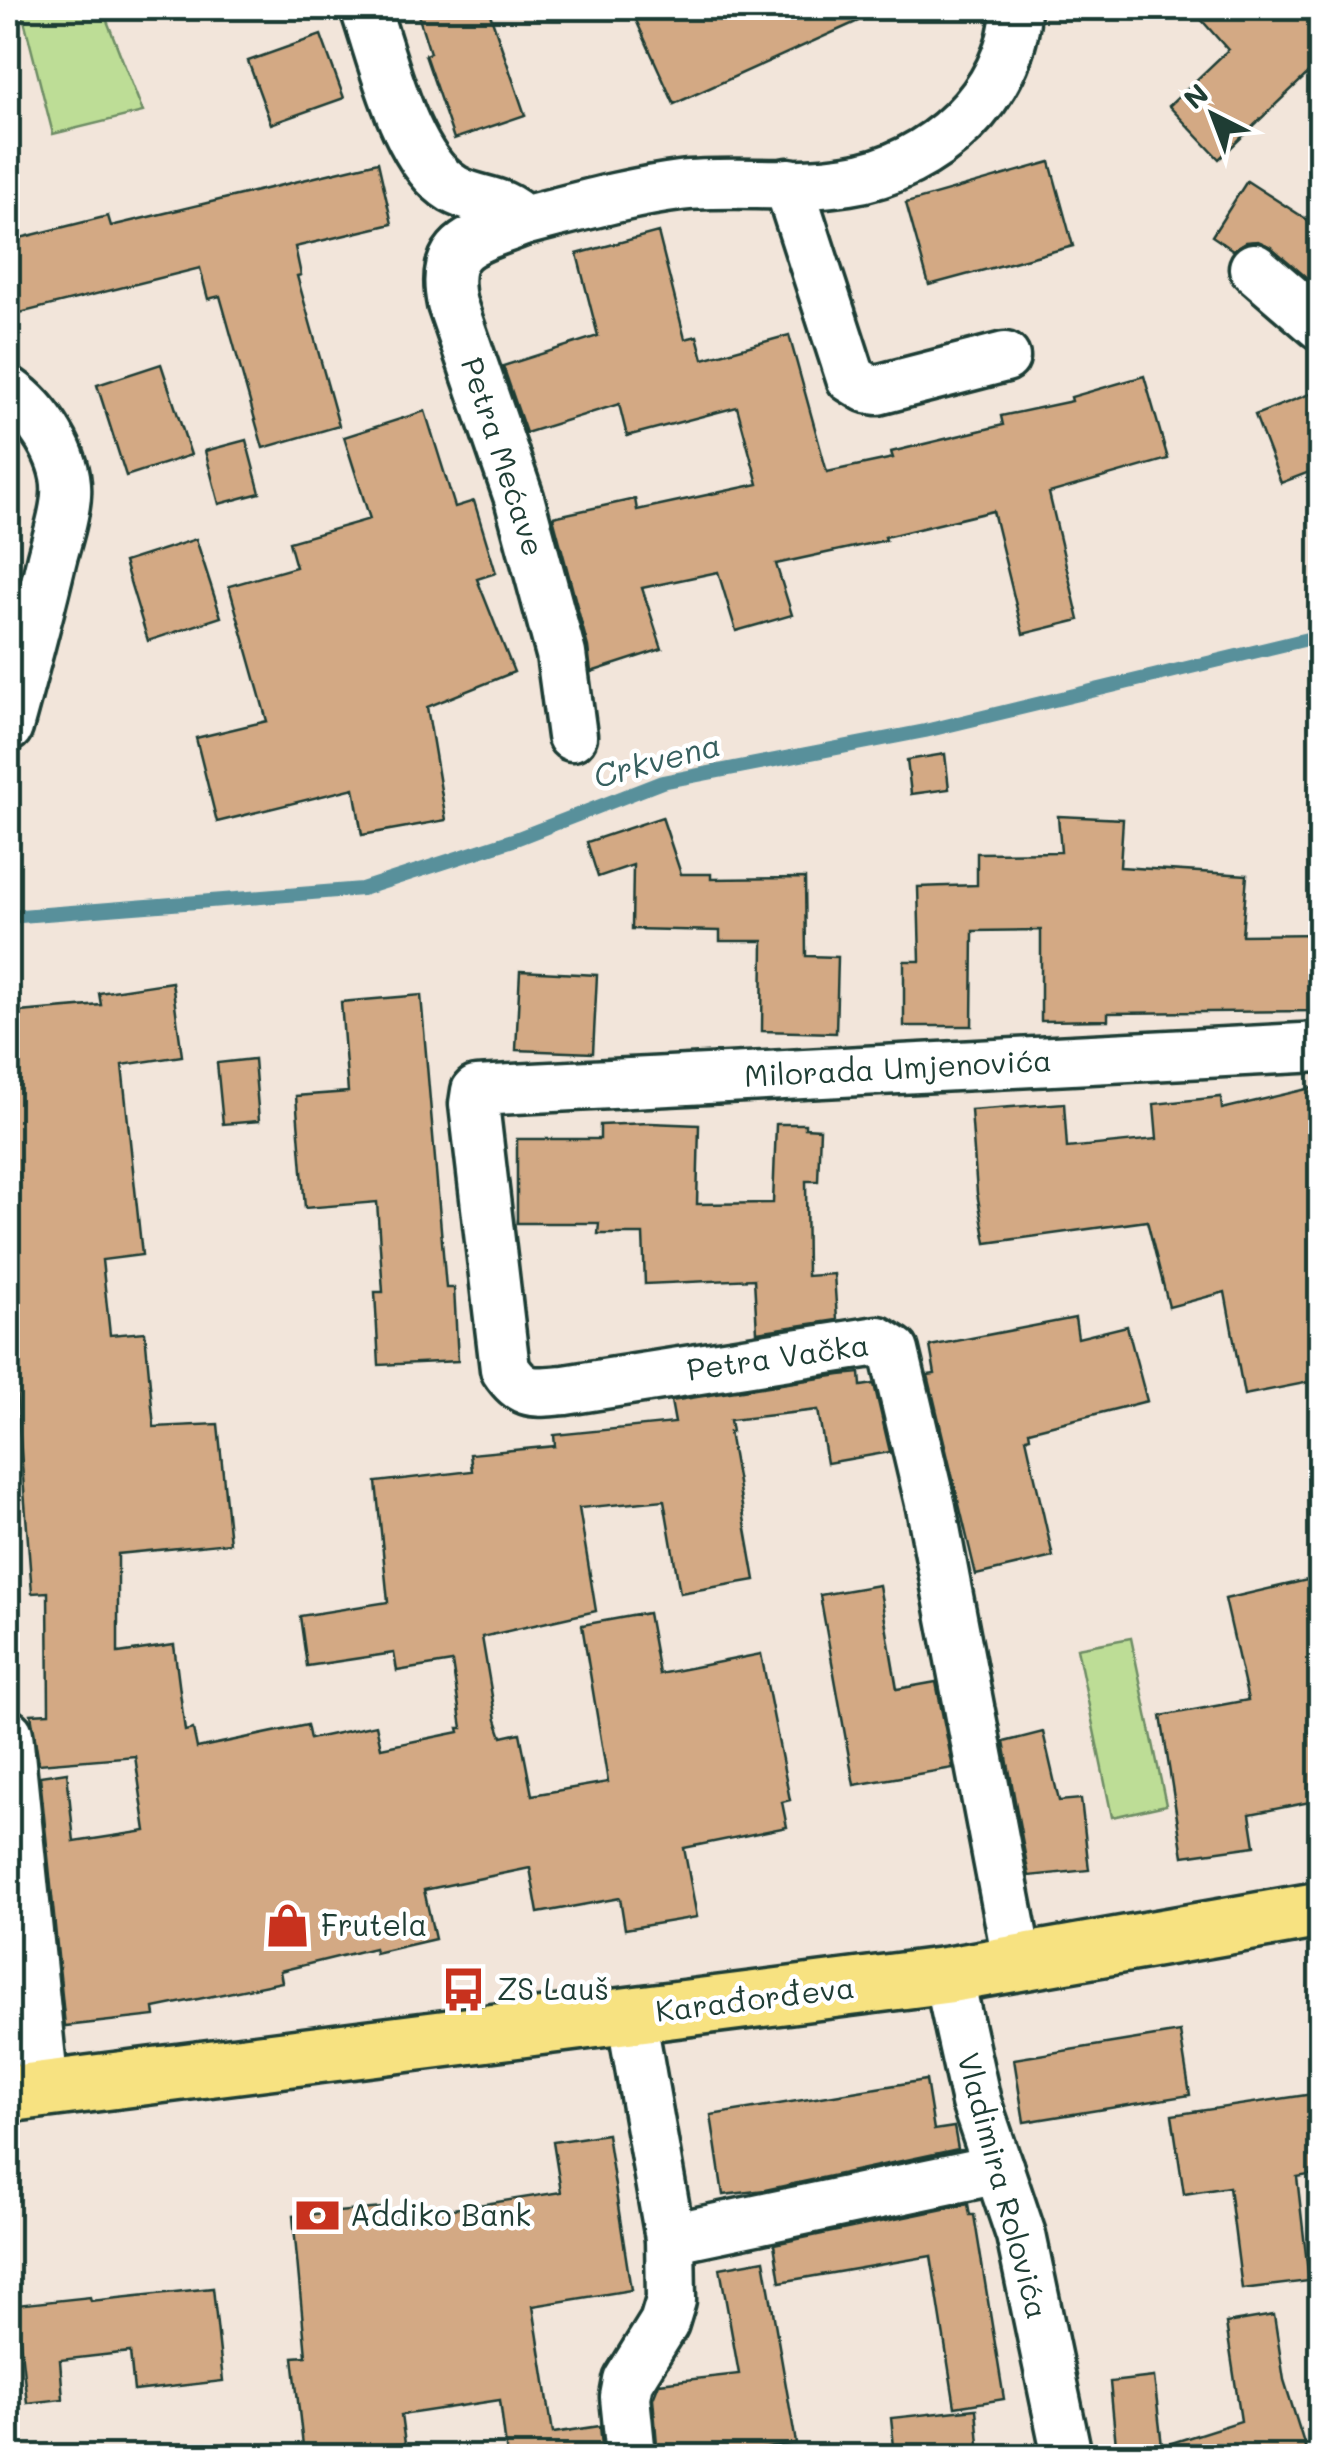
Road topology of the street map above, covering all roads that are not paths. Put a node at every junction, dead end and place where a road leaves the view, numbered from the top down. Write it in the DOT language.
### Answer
graph roads {
  1 [pos="365,8"];
  2 [pos="1016,8"];
  3 [pos="788,183"];
  4 [pos="523,221"];
  5 [pos="1254,268"];
  6 [pos="1320,325"];
  7 [pos="1005,357"];
  8 [pos="8,391"];
  9 [pos="8,727"];
  10 [pos="572,736"];
  11 [pos="1320,1047"];
  12 [pos="476,1091"];
  13 [pos="8,1734"];
  14 [pos="1320,1910"];
  15 [pos="1018,1964"];
  16 [pos="948,1975"];
  17 [pos="631,2016"];
  18 [pos="26,2092"];
  19 [pos="999,2169"];
  20 [pos="670,2238"];
  21 [pos="632,2456"];
  22 [pos="1067,2456"];
  1 -- 4 [label="street"];
  2 -- 3 [label="street, Petra Mećave"];
  3 -- 4 [label="street, Petra Mećave"];
  3 -- 7 [label="street"];
  4 -- 10 [label="street, Petra Mećave"];
  5 -- 6 [label="street"];
  8 -- 9 [label="street"];
  11 -- 12 [label="street, Milorada Umjenovića"];
  12 -- 15 [label="street, Petra Vačka"];
  13 -- 18 [label="street"];
  14 -- 15 [label="main road, Karađorđeva"];
  15 -- 16 [label="main road, Karađorđeva"];
  16 -- 17 [label="main road, Karađorđeva"];
  16 -- 19 [label="street, Vladimira Rolovića"];
  17 -- 18 [label="main road, Karađorđeva"];
  17 -- 20 [label="street"];
  19 -- 20 [label="street"];
  19 -- 22 [label="street, Vladimira Rolovića"];
  20 -- 21 [label="street"];
}
